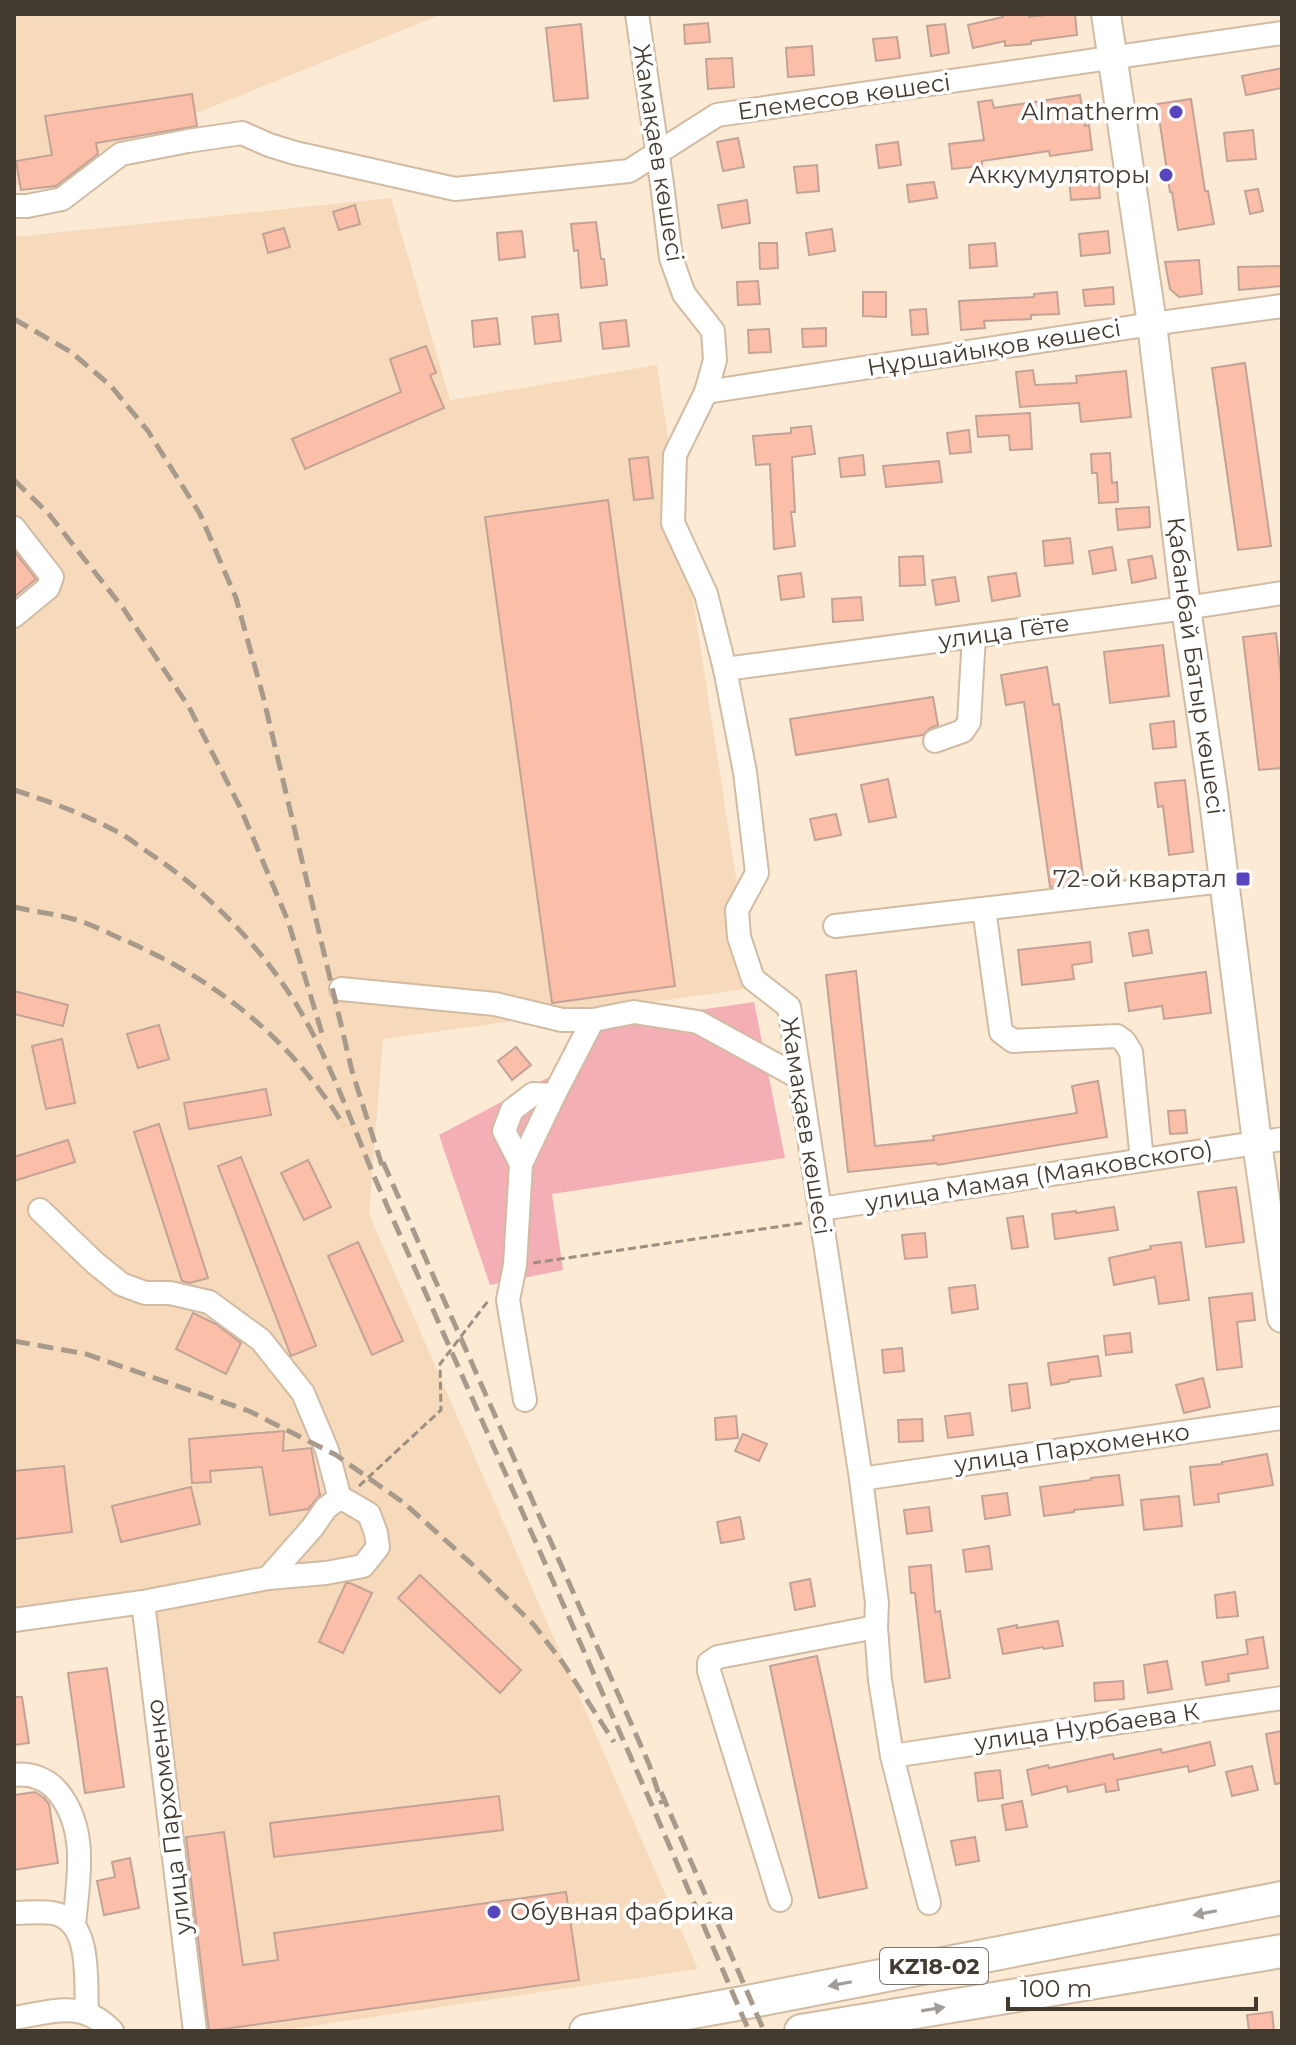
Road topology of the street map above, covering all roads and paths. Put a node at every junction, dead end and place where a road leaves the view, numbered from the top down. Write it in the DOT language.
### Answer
graph roads {
  1 [pos="637,14"];
  2 [pos="1106,14"];
  3 [pos="1282,33"];
  4 [pos="1113,57"];
  5 [pos="657,155"];
  6 [pos="14,206"];
  7 [pos="1282,306"];
  8 [pos="1152,324"];
  9 [pos="706,392"];
  10 [pos="14,528"];
  11 [pos="1282,593"];
  12 [pos="1186,608"];
  13 [pos="14,616"];
  14 [pos="974,636"];
  15 [pos="725,669"];
  16 [pos="935,741"];
  17 [pos="1223,881"];
  18 [pos="984,909"];
  19 [pos="835,926"];
  20 [pos="341,989"];
  21 [pos="593,1020"];
  22 [pos="800,1078"];
  23 [pos="554,1095"];
  24 [pos="1270,1140"];
  25 [pos="1142,1160"];
  26 [pos="521,1164"];
  27 [pos="40,1210"];
  28 [pos="821,1215"];
  29 [pos="515,1265"];
  30 [pos="488,1301"];
  31 [pos="1282,1318"];
  32 [pos="525,1400"];
  33 [pos="1282,1418"];
  34 [pos="861,1479"];
  35 [pos="342,1499"];
  36 [pos="268,1578"];
  37 [pos="143,1602"];
  38 [pos="14,1620"];
  39 [pos="876,1627"];
  40 [pos="1282,1698"];
  41 [pos="892,1756"];
  42 [pos="14,1775"];
  43 [pos="1282,1898"];
  44 [pos="780,1900"];
  45 [pos="929,1903"];
  46 [pos="14,1913"];
  47 [pos="74,1925"];
  48 [pos="1282,1951"];
  49 [pos="87,2012"];
  50 [pos="14,2018"];
  51 [pos="112,2031"];
  52 [pos="195,2031"];
  53 [pos="586,2031"];
  54 [pos="801,2031"];
  1 -- 5 [label="street, Жамақаев көшесі"];
  2 -- 4 [label="main road, Қабанбай Батыр көшесі"];
  3 -- 4 [label="street, Елемесов көшесі"];
  4 -- 5 [label="street, Елемесов көшесі"];
  4 -- 8 [label="main road, Қабанбай Батыр көшесі"];
  5 -- 6 [label="street, Елемесов көшесі"];
  5 -- 9 [label="street, Жамақаев көшесі"];
  7 -- 8 [label="street, Нұршайықов көшесі"];
  8 -- 9 [label="street, Нұршайықов көшесі"];
  8 -- 12 [label="main road, Қабанбай Батыр көшесі"];
  9 -- 15 [label="street, Жамақаев көшесі"];
  10 -- 13 [label="street"];
  11 -- 12 [label="street, улица Гёте"];
  12 -- 14 [label="street, улица Гёте"];
  12 -- 17 [label="main road, Қабанбай Батыр көшесі"];
  14 -- 15 [label="street, улица Гёте"];
  14 -- 16 [label="street"];
  15 -- 22 [label="street, Жамақаев көшесі"];
  17 -- 18 [label="street"];
  17 -- 24 [label="main road, Қабанбай Батыр көшесі"];
  18 -- 19 [label="street"];
  18 -- 25 [label="street"];
  20 -- 21 [label="street"];
  21 -- 22 [label="street"];
  21 -- 23 [label="street"];
  22 -- 28 [label="street, Жамақаев көшесі"];
  23 -- 26 [label="street"];
  23 -- 26 [label="street"];
  24 -- 25 [label="street, улица Мамая (Маяковского)"];
  24 -- 31 [label="main road, Қабанбай Батыр көшесі"];
  25 -- 28 [label="street, улица Мамая (Маяковского)"];
  26 -- 29 [label="street"];
  27 -- 35 [label="street"];
  28 -- 29 [label="path"];
  28 -- 34 [label="street, Жамақаев көшесі"];
  29 -- 32 [label="street"];
  30 -- 35 [label="path"];
  33 -- 34 [label="street, улица Пархоменко"];
  34 -- 39 [label="street, Жамақаев көшесі"];
  35 -- 36 [label="street"];
  35 -- 36 [label="street"];
  36 -- 37 [label="street"];
  37 -- 38 [label="street"];
  37 -- 52 [label="street, улица Пархоменко"];
  39 -- 41 [label="street, Жамақаев көшесі"];
  39 -- 44 [label="street"];
  40 -- 41 [label="street, улица Нурбаева К"];
  41 -- 45 [label="street, Жамақаев көшесі"];
  42 -- 47 [label="street"];
  43 -- 53 [label="highway, KZ18-02, one-way"];
  46 -- 47 [label="street"];
  47 -- 49 [label="street"];
  54 -- 48 [label="highway, KZ18-02, one-way"];
  49 -- 50 [label="street"];
  49 -- 51 [label="street"];
}
